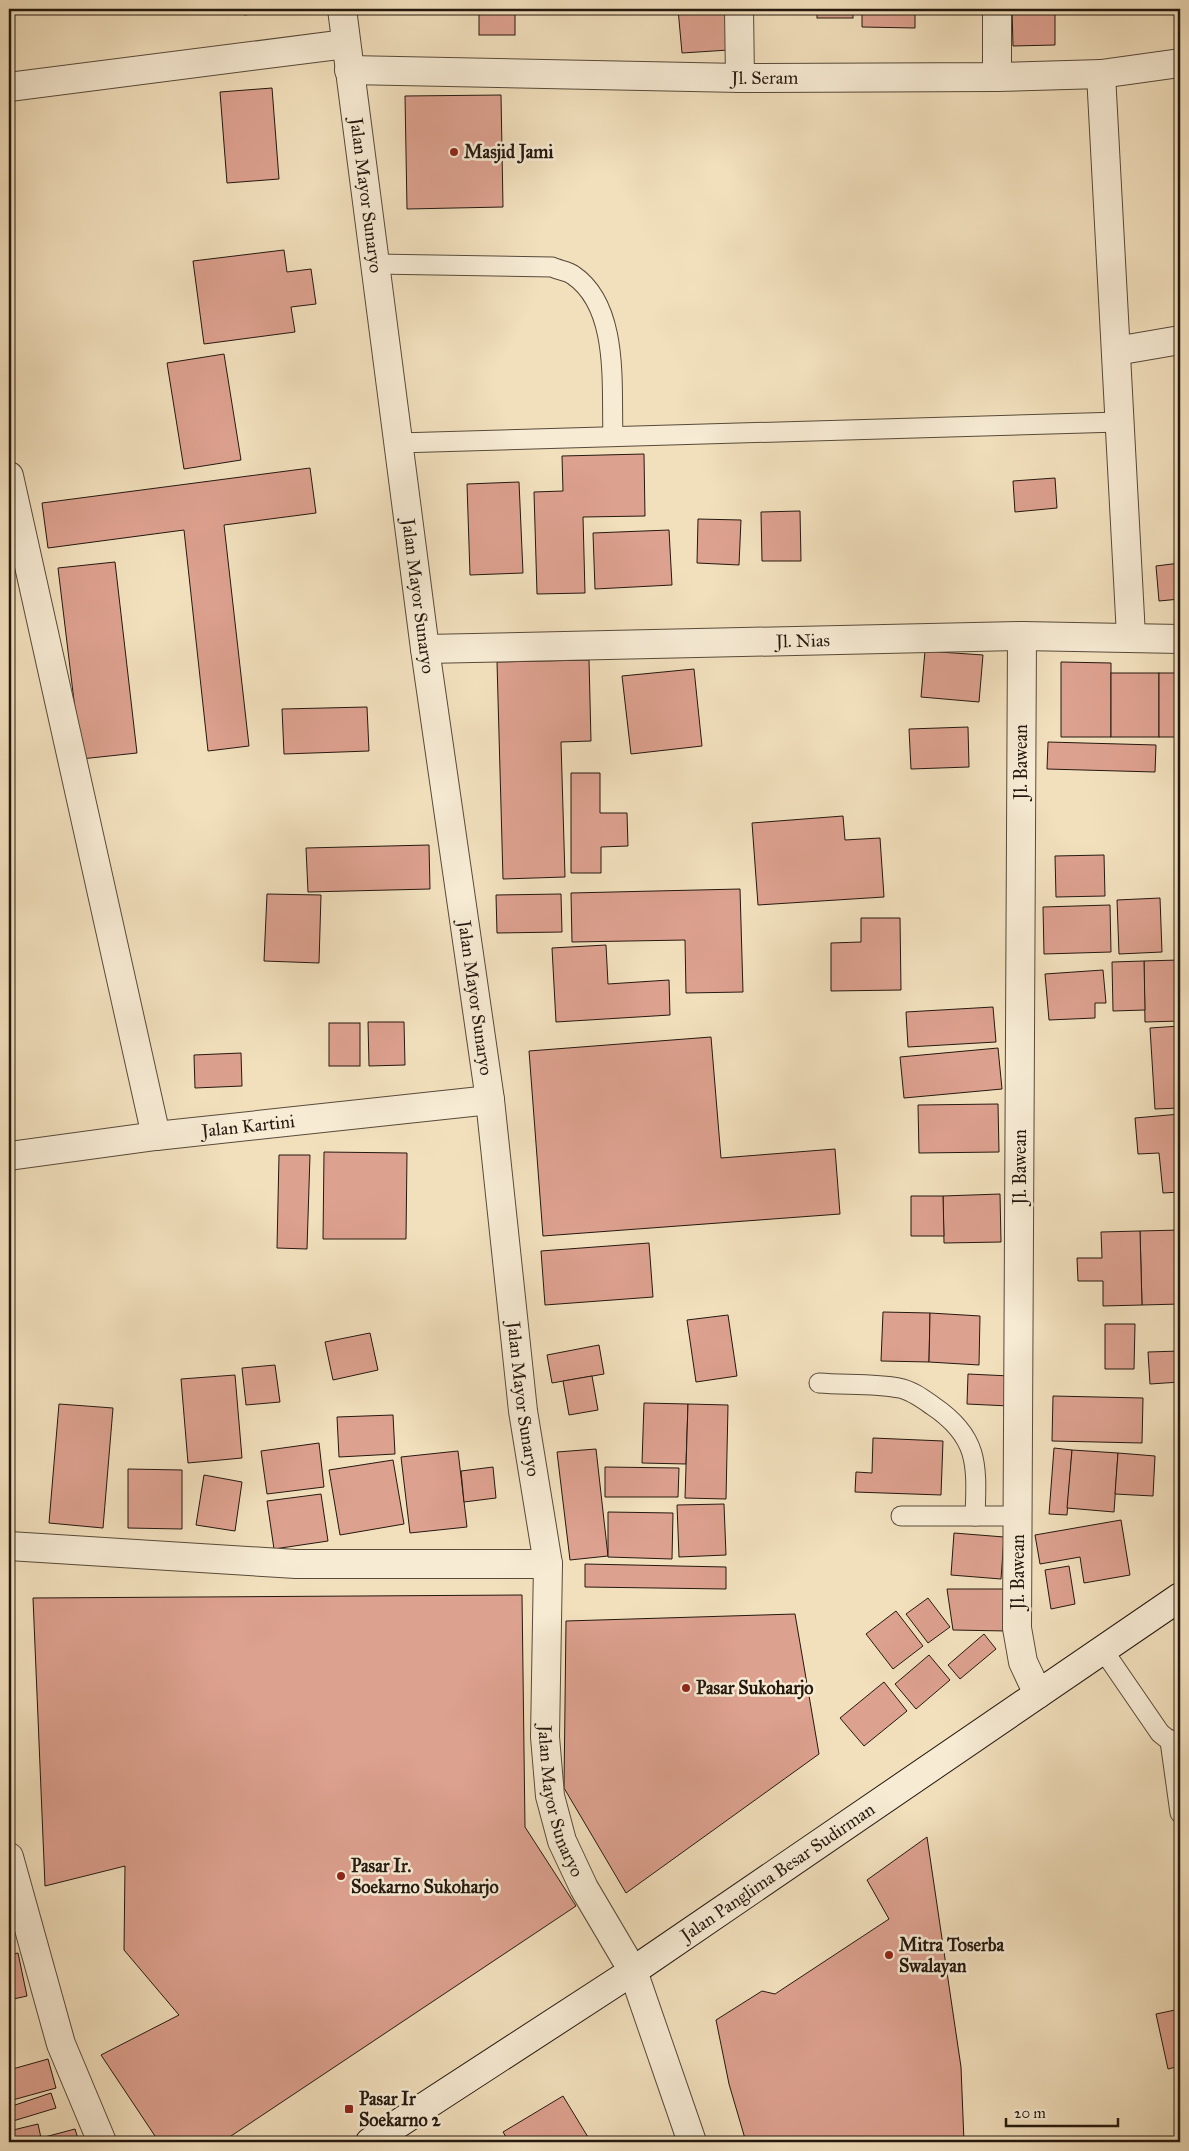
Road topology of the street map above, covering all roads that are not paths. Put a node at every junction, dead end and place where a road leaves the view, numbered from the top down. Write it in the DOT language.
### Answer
graph roads {
  1 [pos="342,9"];
  2 [pos="739,9"];
  3 [pos="997,9"];
  4 [pos="346,44"];
  5 [pos="1180,63"];
  6 [pos="349,70"];
  7 [pos="1101,74"];
  8 [pos="997,77"];
  9 [pos="740,78"];
  10 [pos="9,87"];
  11 [pos="374,264"];
  12 [pos="1180,340"];
  13 [pos="1116,351"];
  14 [pos="1119,422"];
  15 [pos="612,436"];
  16 [pos="398,442"];
  17 [pos="9,476"];
  18 [pos="1022,636"];
  19 [pos="1131,636"];
  20 [pos="1180,639"];
  21 [pos="425,649"];
  22 [pos="490,1100"];
  23 [pos="156,1136"];
  24 [pos="9,1156"];
  25 [pos="819,1383"];
  26 [pos="901,1516"];
  27 [pos="975,1516"];
  28 [pos="1018,1516"];
  29 [pos="9,1546"];
  30 [pos="548,1564"];
  31 [pos="1180,1597"];
  32 [pos="1103,1650"];
  33 [pos="1038,1694"];
  34 [pos="1175,1740"];
  35 [pos="1180,1814"];
  36 [pos="9,1857"];
  37 [pos="634,1971"];
  38 [pos="102,2142"];
  39 [pos="370,2142"];
  40 [pos="692,2142"];
  1 -- 4 [label="street, Jalan Mayor Sunaryo"];
  2 -- 9 [label="street"];
  3 -- 8 [label="street"];
  4 -- 6 [label="street, Jalan Mayor Sunaryo"];
  4 -- 10 [label="street"];
  5 -- 7 [label="street, Jl. Seram"];
  6 -- 9 [label="street, Jl. Seram"];
  6 -- 11 [label="street, Jalan Mayor Sunaryo"];
  7 -- 8 [label="street, Jl. Seram"];
  7 -- 13 [label="street"];
  8 -- 9 [label="street, Jl. Seram"];
  11 -- 15 [label="lane"];
  11 -- 16 [label="street, Jalan Mayor Sunaryo"];
  12 -- 13 [label="street"];
  13 -- 14 [label="street"];
  14 -- 15 [label="lane"];
  14 -- 19 [label="street"];
  15 -- 16 [label="lane"];
  16 -- 21 [label="street, Jalan Mayor Sunaryo"];
  17 -- 23 [label="street"];
  18 -- 19 [label="street, Jl. Nias"];
  18 -- 21 [label="street, Jl. Nias"];
  18 -- 28 [label="street, Jl. Bawean"];
  19 -- 20 [label="street, Jl. Nias"];
  21 -- 22 [label="street, Jalan Mayor Sunaryo"];
  22 -- 23 [label="street, Jalan Kartini"];
  22 -- 30 [label="street, Jalan Mayor Sunaryo"];
  23 -- 24 [label="street, Jalan Kartini"];
  25 -- 27 [label="lane"];
  26 -- 27 [label="lane"];
  27 -- 28 [label="lane"];
  28 -- 33 [label="street, Jl. Bawean"];
  29 -- 30 [label="street"];
  30 -- 37 [label="street, Jalan Mayor Sunaryo"];
  31 -- 32 [label="street, Jalan Panglima Besar Sudirman"];
  32 -- 33 [label="street, Jalan Panglima Besar Sudirman"];
  32 -- 34 [label="lane"];
  33 -- 37 [label="street, Jalan Panglima Besar Sudirman"];
  34 -- 35 [label="lane"];
  36 -- 38 [label="street"];
  37 -- 39 [label="street, Jalan Panglima Besar Sudirman"];
  37 -- 40 [label="street, Jalan Mayor Sunaryo"];
}
